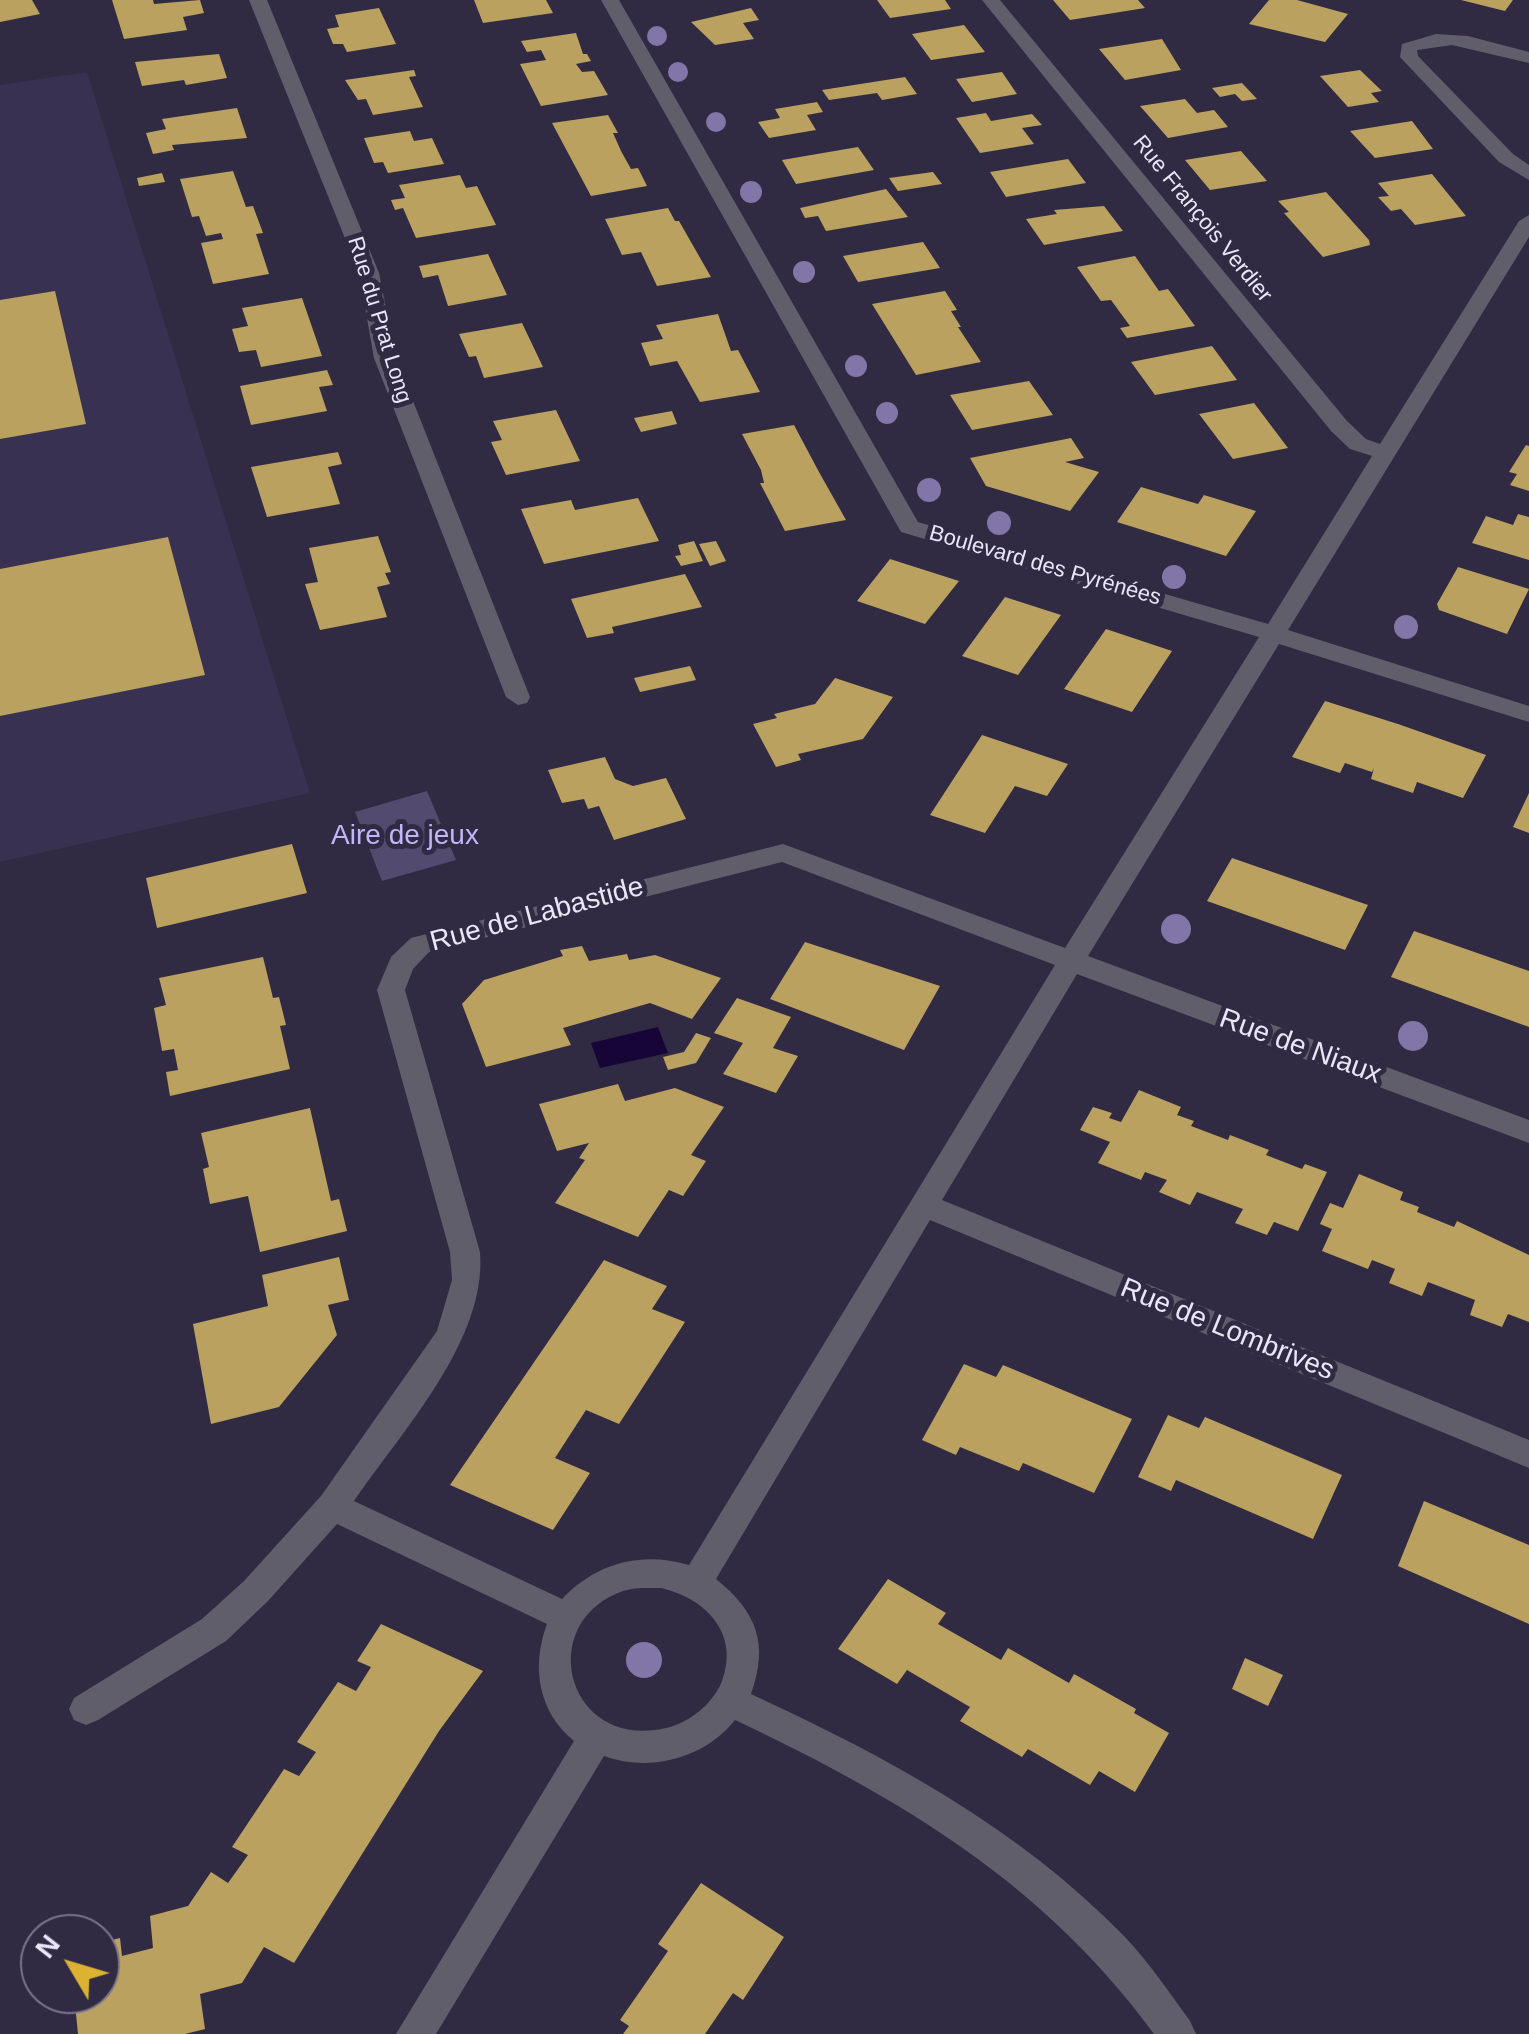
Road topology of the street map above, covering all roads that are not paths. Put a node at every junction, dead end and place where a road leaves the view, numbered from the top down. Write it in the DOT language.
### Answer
graph roads {
  1 [pos="258,0"];
  2 [pos="610,0"];
  3 [pos="991,0"];
  4 [pos="1529,58"];
  5 [pos="1529,174"];
  6 [pos="1529,221"];
  7 [pos="1385,453"];
  8 [pos="1275,634"];
  9 [pos="518,697"];
  10 [pos="1529,714"];
  11 [pos="1072,962"];
  12 [pos="1529,1132"];
  13 [pos="926,1206"];
  14 [pos="1529,1454"];
  15 [pos="332,1506"];
  16 [pos="696,1583"];
  17 [pos="566,1616"];
  18 [pos="733,1702"];
  19 [pos="86,1708"];
  20 [pos="596,1737"];
  21 [pos="415,2034"];
  22 [pos="1177,2034"];
  1 -- 9 [label="street, Rue du Prat Long"];
  2 -- 8 [label="street, Boulevard des Pyrénées"];
  3 -- 7 [label="street, Rue François Verdier"];
  4 -- 5 [label="street"];
  6 -- 7 [label="street"];
  7 -- 8 [label="street"];
  8 -- 10 [label="street, Boulevard des Pyrénées"];
  8 -- 11 [label="street"];
  11 -- 12 [label="street, Rue de Niaux"];
  11 -- 13 [label="street"];
  11 -- 15 [label="street, Rue de Labastide"];
  13 -- 14 [label="street, Rue de Lombrives"];
  13 -- 16 [label="street"];
  15 -- 17 [label="street"];
  15 -- 19 [label="street, Rue de Labastide"];
  16 -- 17 [label="street"];
  16 -- 18 [label="street"];
  17 -- 20 [label="street"];
  18 -- 20 [label="street"];
  18 -- 22 [label="street"];
  20 -- 21 [label="street"];
}
